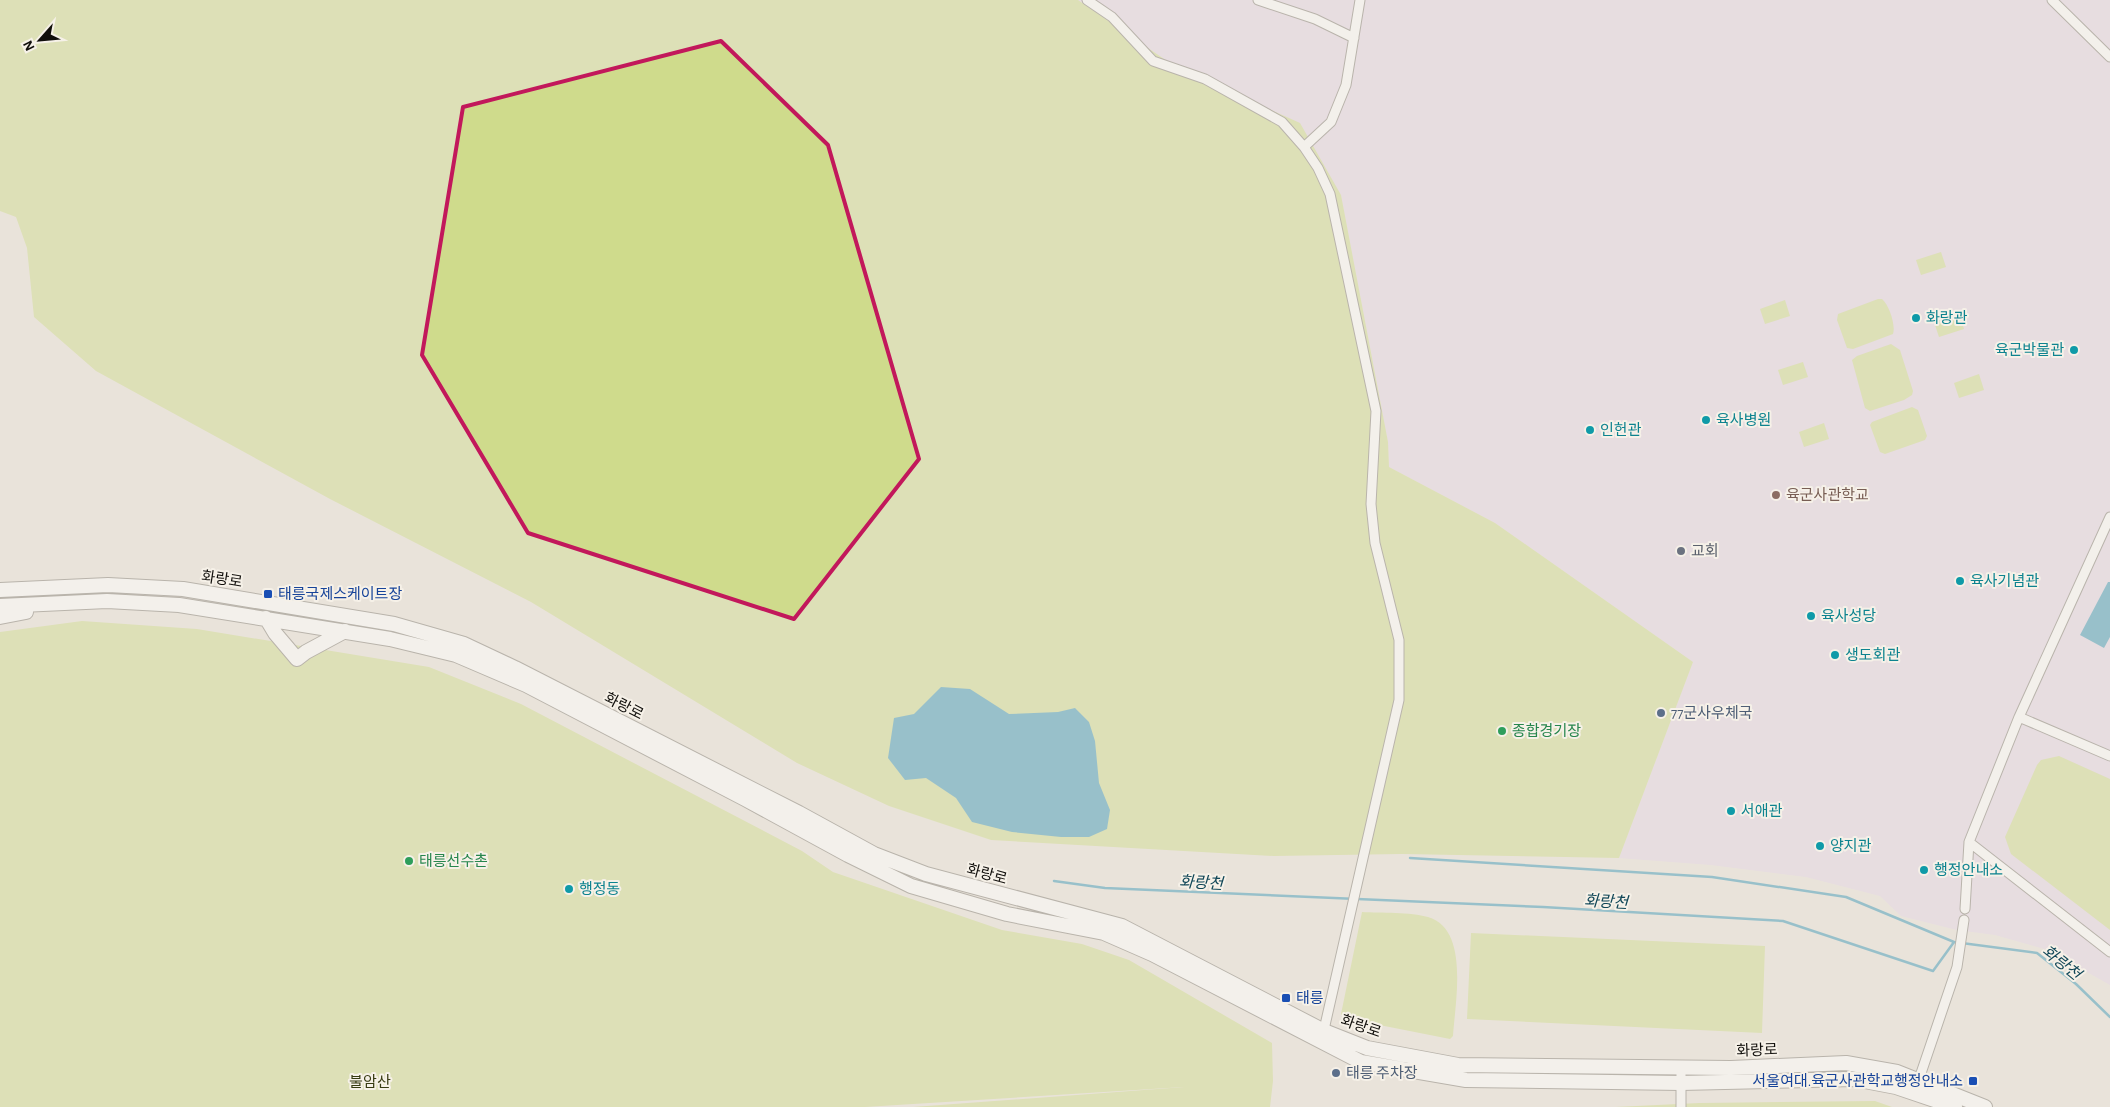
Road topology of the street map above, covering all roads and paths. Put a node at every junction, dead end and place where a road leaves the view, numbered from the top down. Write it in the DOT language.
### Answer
graph roads {
  1 [pos="1087,0"];
  2 [pos="1258,0"];
  3 [pos="1360,0"];
  4 [pos="2052,0"];
  5 [pos="1354,38"];
  6 [pos="2110,57"];
  7 [pos="1304,147"];
  8 [pos="2110,517"];
  9 [pos="0,590"];
  10 [pos="265,602"];
  11 [pos="73,603"];
  12 [pos="0,606"];
  13 [pos="221,611"];
  14 [pos="0,617"];
  15 [pos="266,618"];
  16 [pos="394,624"];
  17 [pos="342,631"];
  18 [pos="2019,717"];
  19 [pos="2110,756"];
  20 [pos="1970,842"];
  21 [pos="1965,909"];
  22 [pos="1964,920"];
  23 [pos="2110,952"];
  24 [pos="1323,1036"];
  25 [pos="1681,1068"];
  26 [pos="1681,1083"];
  27 [pos="1917,1086"];
  28 [pos="1681,1107"];
  29 [pos="1955,1107"];
  30 [pos="1984,1107"];
  1 -- 7 [label="street"];
  2 -- 5 [label="street"];
  3 -- 5 [label="street"];
  4 -- 6 [label="street"];
  5 -- 7 [label="street"];
  7 -- 24 [label="street"];
  8 -- 18 [label="street"];
  9 -- 10 [label="main road, 화랑로"];
  10 -- 13 [label="main road"];
  10 -- 16 [label="main road, 화랑로"];
  11 -- 12 [label="main road, 화랑로"];
  11 -- 13 [label="main road, 화랑로"];
  11 -- 14 [label="main road"];
  13 -- 15 [label="main road, 화랑로"];
  15 -- 17 [label="main road, 화랑로"];
  15 -- 17 [label="main road"];
  16 -- 17 [label="main road"];
  16 -- 24 [label="main road, 화랑로"];
  17 -- 24 [label="main road, 화랑로"];
  18 -- 19 [label="street"];
  18 -- 20 [label="street"];
  20 -- 21 [label="street"];
  20 -- 23 [label="street"];
  22 -- 27 [label="street"];
  24 -- 25 [label="main road, 화랑로"];
  24 -- 26 [label="main road, 화랑로"];
  25 -- 26 [label="street"];
  25 -- 27 [label="main road, 화랑로"];
  26 -- 27 [label="main road, 화랑로"];
  26 -- 28 [label="street"];
  27 -- 29 [label="main road, 화랑로"];
  27 -- 30 [label="main road, 화랑로"];
}
